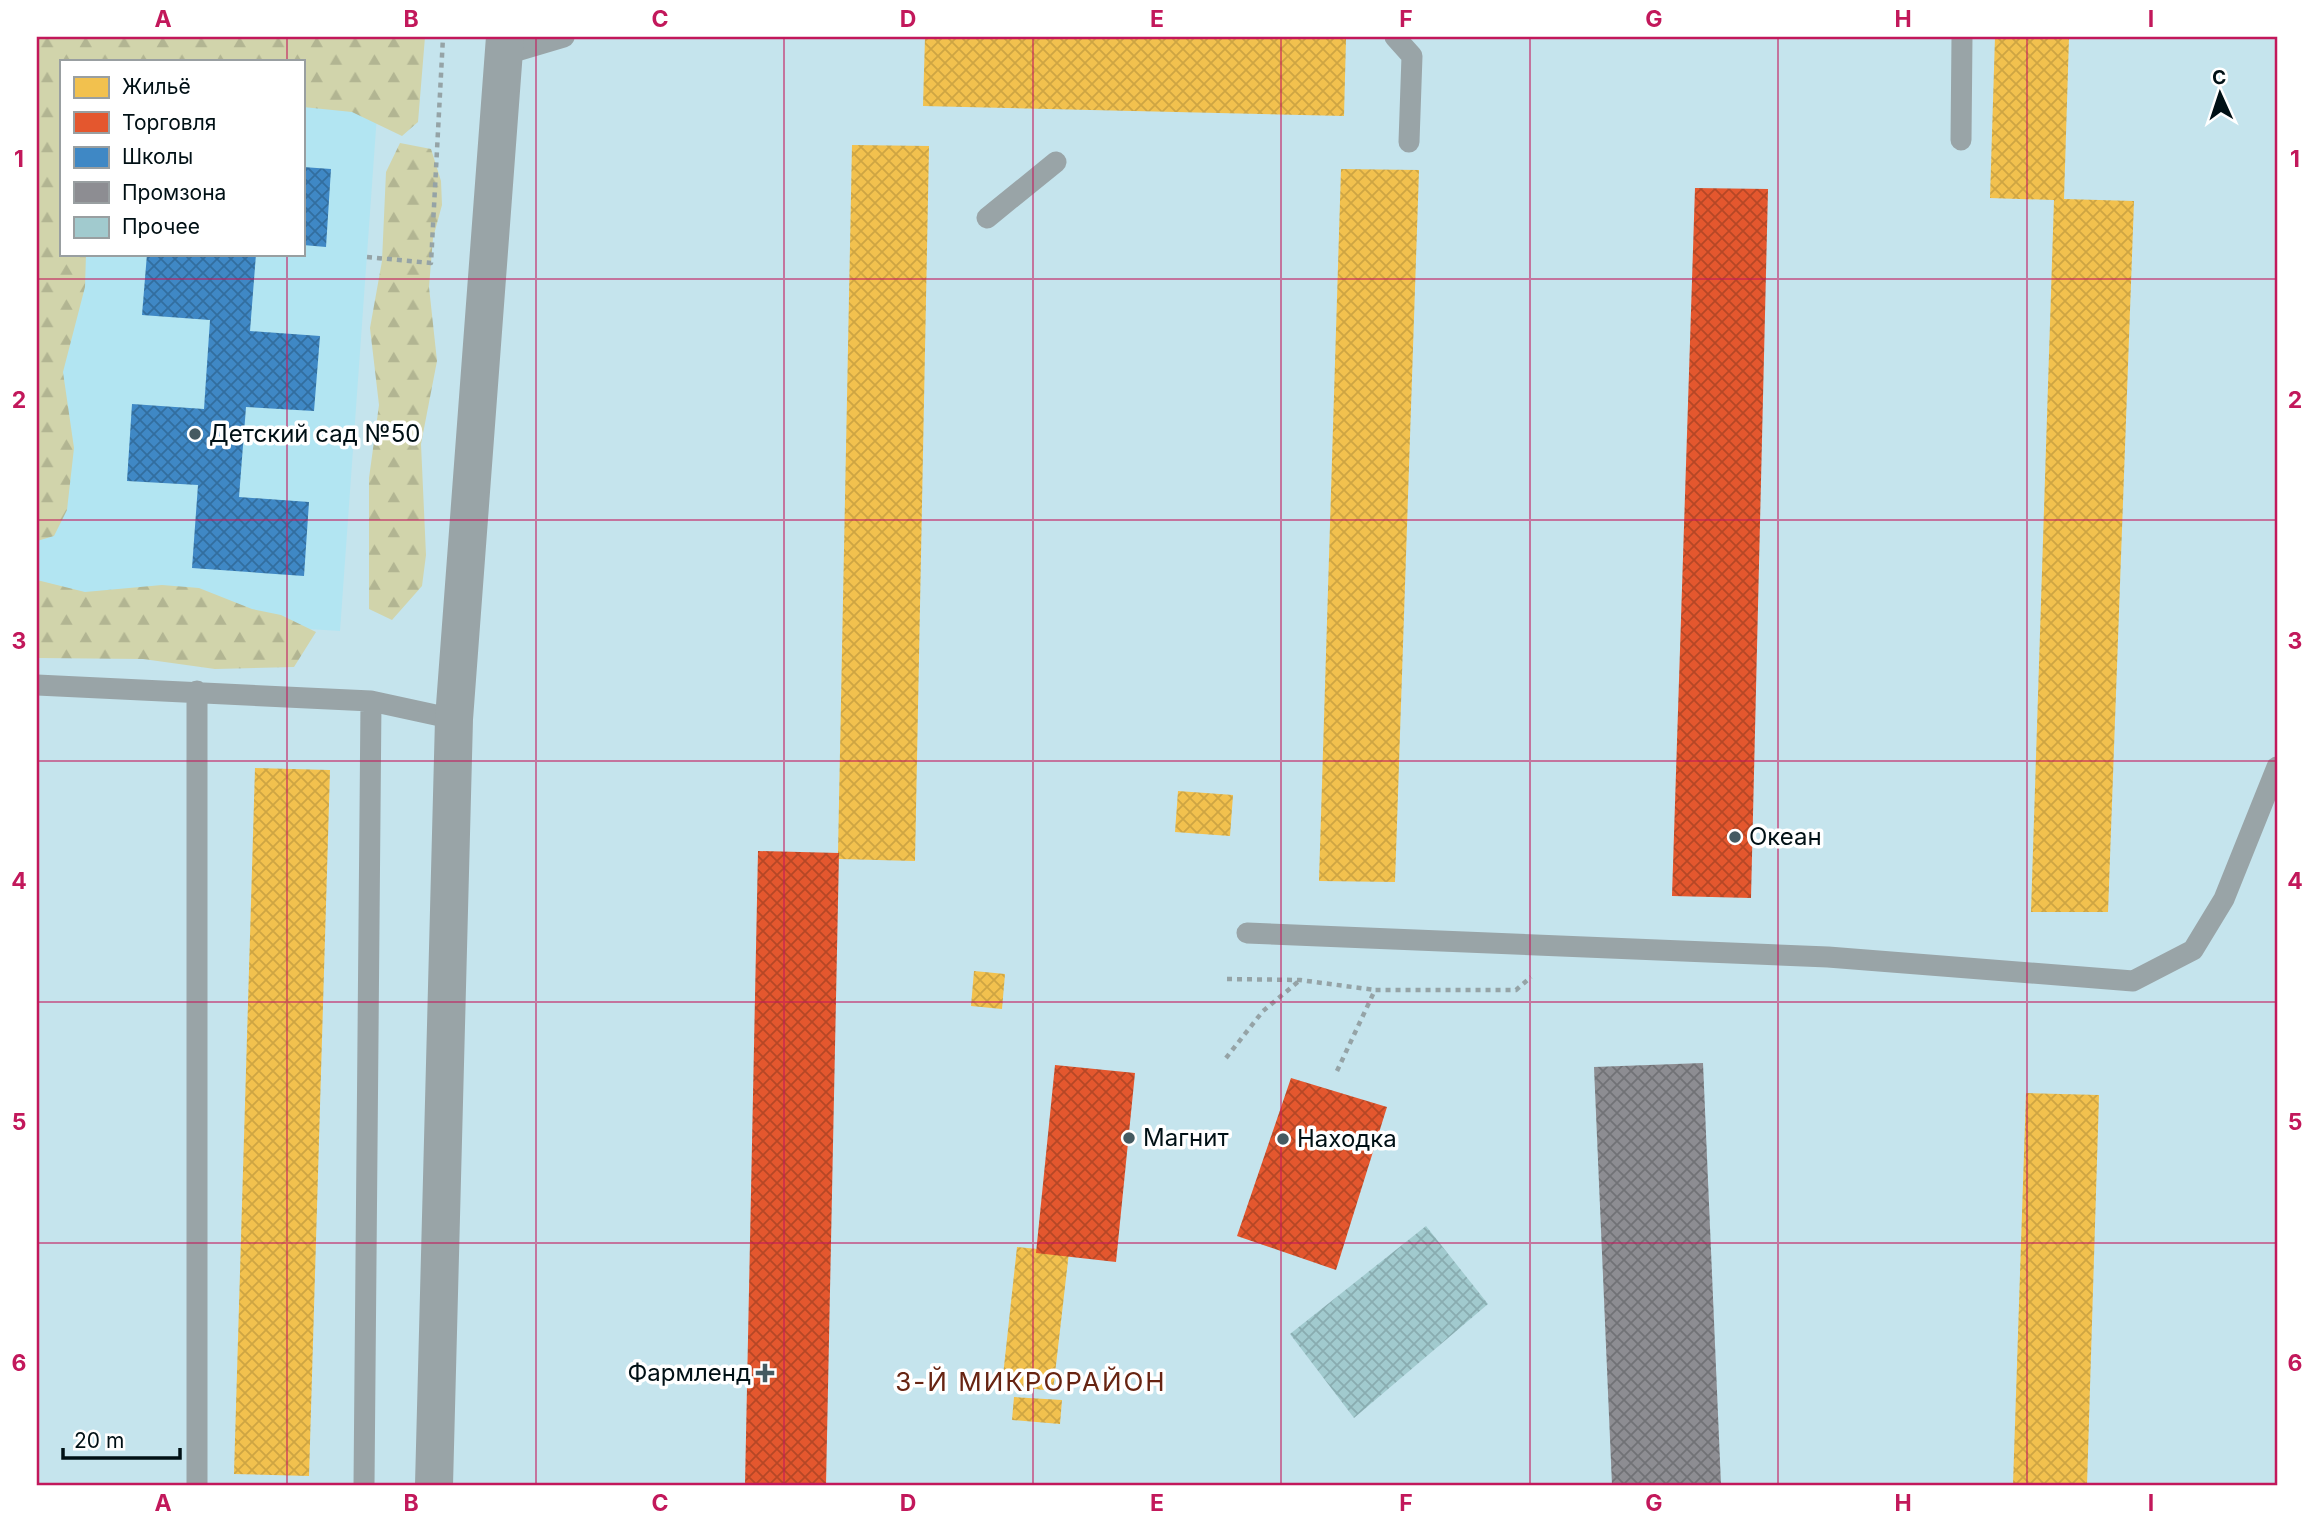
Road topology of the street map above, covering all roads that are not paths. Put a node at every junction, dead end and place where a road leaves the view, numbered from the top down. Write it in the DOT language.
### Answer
graph roads {
  1 [pos="564,37"];
  2 [pos="1395,37"];
  3 [pos="1962,37"];
  4 [pos="504,46"];
  5 [pos="1961,140"];
  6 [pos="1409,142"];
  7 [pos="1056,162"];
  8 [pos="987,218"];
  9 [pos="37,685"];
  10 [pos="197,691"];
  11 [pos="371,701"];
  12 [pos="454,719"];
  13 [pos="2277,767"];
  14 [pos="1247,933"];
  15 [pos="197,1485"];
  16 [pos="364,1485"];
  17 [pos="434,1485"];
  1 -- 4 [label="lane"];
  2 -- 6 [label="lane"];
  3 -- 5 [label="lane"];
  4 -- 12 [label="street"];
  7 -- 8 [label="lane"];
  9 -- 10 [label="lane"];
  10 -- 11 [label="lane"];
  10 -- 15 [label="lane"];
  11 -- 12 [label="lane"];
  11 -- 16 [label="lane"];
  12 -- 17 [label="street"];
  13 -- 14 [label="lane"];
}
